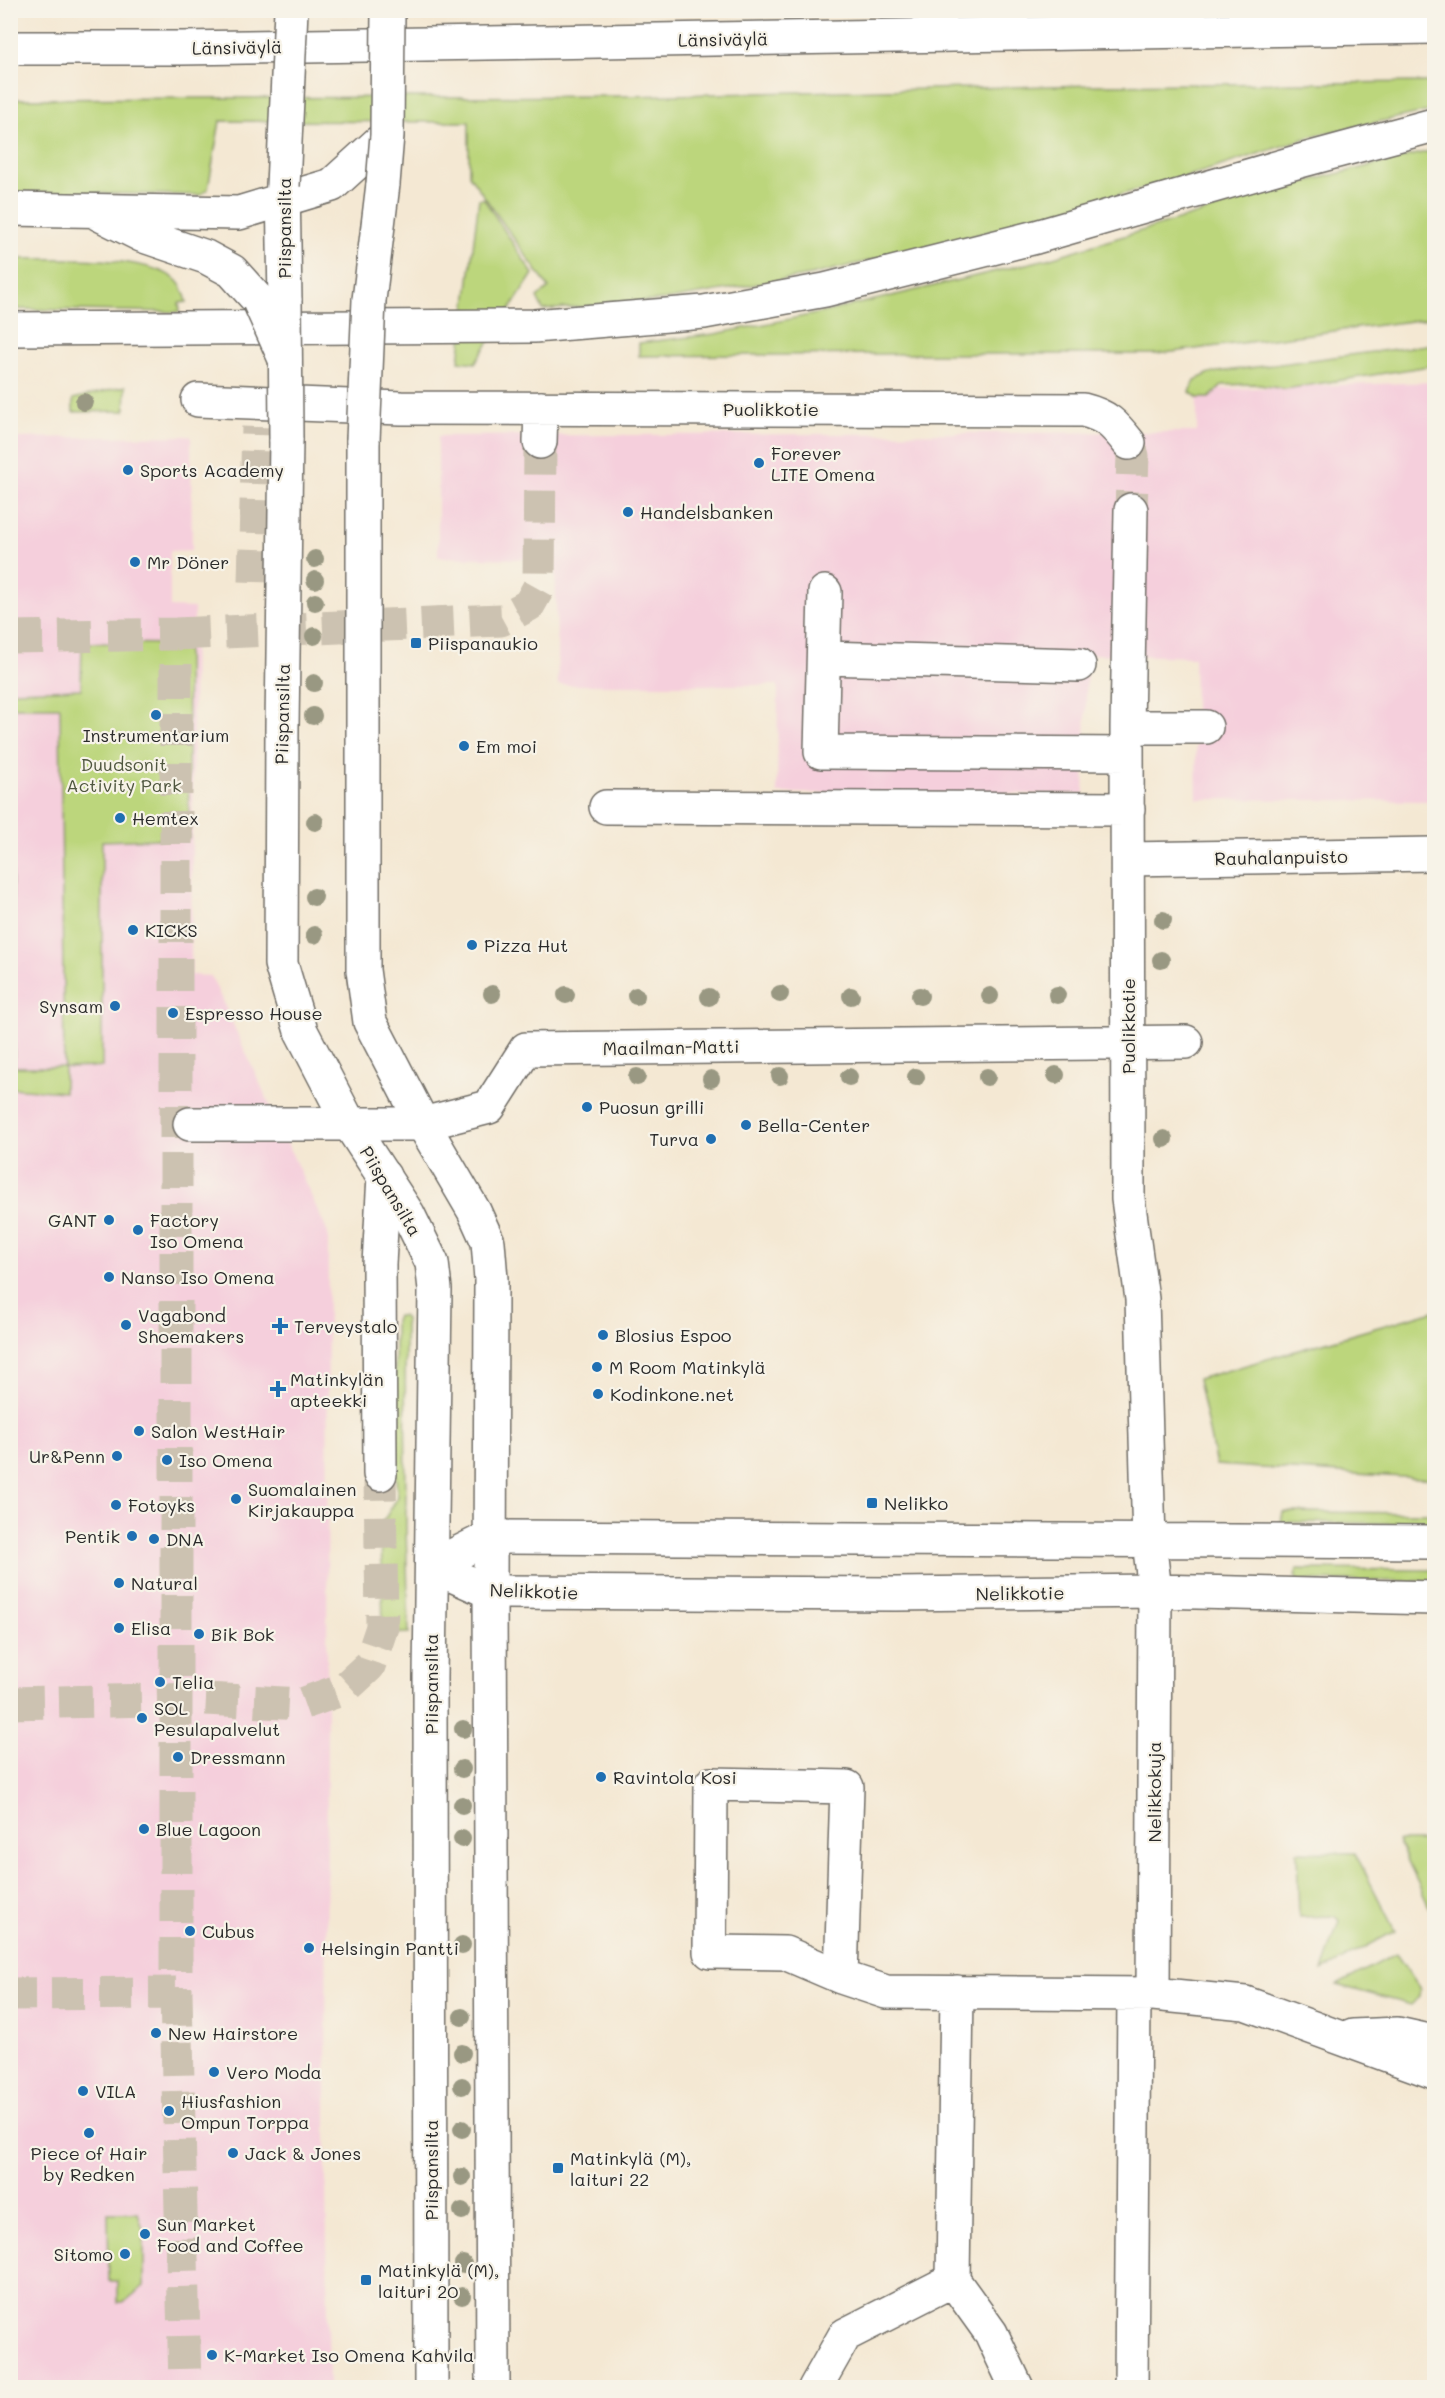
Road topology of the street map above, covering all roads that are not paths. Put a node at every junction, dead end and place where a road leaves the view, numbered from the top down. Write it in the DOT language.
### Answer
graph roads {
  1 [pos="291,10"];
  2 [pos="388,10"];
  3 [pos="1434,27"];
  4 [pos="10,48"];
  5 [pos="1434,125"];
  6 [pos="387,135"];
  7 [pos="283,194"];
  8 [pos="10,209"];
  9 [pos="92,210"];
  10 [pos="272,301"];
  11 [pos="10,329"];
  12 [pos="198,400"];
  13 [pos="541,408"];
  14 [pos="267,423"];
  15 [pos="540,442"];
  16 [pos="1129,443"];
  17 [pos="1131,510"];
  18 [pos="825,592"];
  19 [pos="824,658"];
  20 [pos="1079,665"];
  21 [pos="1206,727"];
  22 [pos="1127,741"];
  23 [pos="606,807"];
  24 [pos="1128,809"];
  25 [pos="1434,854"];
  26 [pos="1128,859"];
  27 [pos="1128,1041"];
  28 [pos="1186,1042"];
  29 [pos="190,1124"];
  30 [pos="423,1124"];
  31 [pos="350,1125"];
  32 [pos="384,1176"];
  33 [pos="380,1474"];
  34 [pos="490,1537"];
  35 [pos="1149,1541"];
  36 [pos="1434,1542"];
  37 [pos="432,1566"];
  38 [pos="1155,1591"];
  39 [pos="490,1592"];
  40 [pos="1434,1598"];
  41 [pos="841,1977"];
  42 [pos="957,1992"];
  43 [pos="1143,1994"];
  44 [pos="1336,2036"];
  45 [pos="1434,2042"];
  46 [pos="1434,2072"];
  47 [pos="953,2280"];
  48 [pos="431,2388"];
  49 [pos="493,2388"];
  50 [pos="815,2388"];
  51 [pos="1017,2388"];
  52 [pos="1131,2388"];
  1 -- 7 [label="main road, Piispansilta, bridge"];
  2 -- 6 [label="main road, bridge"];
  3 -- 4 [label="main road, Länsiväylä"];
  5 -- 11 [label="main road"];
  6 -- 7 [label="main road"];
  6 -- 30 [label="main road, bridge"];
  7 -- 9 [label="main road"];
  7 -- 10 [label="main road, Piispansilta"];
  8 -- 9 [label="main road"];
  9 -- 10 [label="main road"];
  10 -- 14 [label="main road, Piispansilta, bridge"];
  12 -- 14 [label="main road, Puolikkotie"];
  13 -- 14 [label="main road, Puolikkotie"];
  13 -- 15 [label="main road"];
  13 -- 16 [label="main road, Puolikkotie"];
  14 -- 31 [label="main road, Piispansilta"];
  17 -- 22 [label="main road, Puolikkotie"];
  18 -- 19 [label="main road"];
  19 -- 20 [label="main road"];
  19 -- 22 [label="main road"];
  21 -- 22 [label="main road"];
  22 -- 24 [label="main road, Puolikkotie"];
  23 -- 24 [label="main road"];
  24 -- 26 [label="main road, Puolikkotie"];
  25 -- 26 [label="main road, Rauhalanpuisto"];
  26 -- 27 [label="main road, Puolikkotie"];
  27 -- 28 [label="main road, Maailman-Matti"];
  27 -- 30 [label="main road, Maailman-Matti"];
  27 -- 35 [label="main road, Puolikkotie"];
  29 -- 31 [label="main road, Maailman-Matti"];
  30 -- 31 [label="main road, Maailman-Matti"];
  30 -- 34 [label="main road"];
  31 -- 32 [label="main road, Piispansilta"];
  32 -- 33 [label="main road"];
  32 -- 37 [label="main road, Piispansilta"];
  34 -- 35 [label="main road"];
  34 -- 37 [label="main road"];
  34 -- 39 [label="main road"];
  35 -- 36 [label="main road"];
  35 -- 38 [label="main road, Puolikkotie"];
  37 -- 39 [label="main road, Nelikkotie"];
  37 -- 48 [label="main road, Piispansilta"];
  38 -- 39 [label="main road, Nelikkotie"];
  38 -- 40 [label="main road, Nelikkotie"];
  38 -- 43 [label="main road, Nelikkokuja"];
  39 -- 49 [label="main road"];
  41 -- 41 [label="main road"];
  41 -- 42 [label="main road"];
  42 -- 43 [label="main road"];
  42 -- 47 [label="main road"];
  43 -- 44 [label="main road"];
  43 -- 52 [label="main road, Nelikkokuja"];
  44 -- 45 [label="main road"];
  44 -- 46 [label="main road"];
  47 -- 50 [label="main road"];
  47 -- 51 [label="main road"];
}
